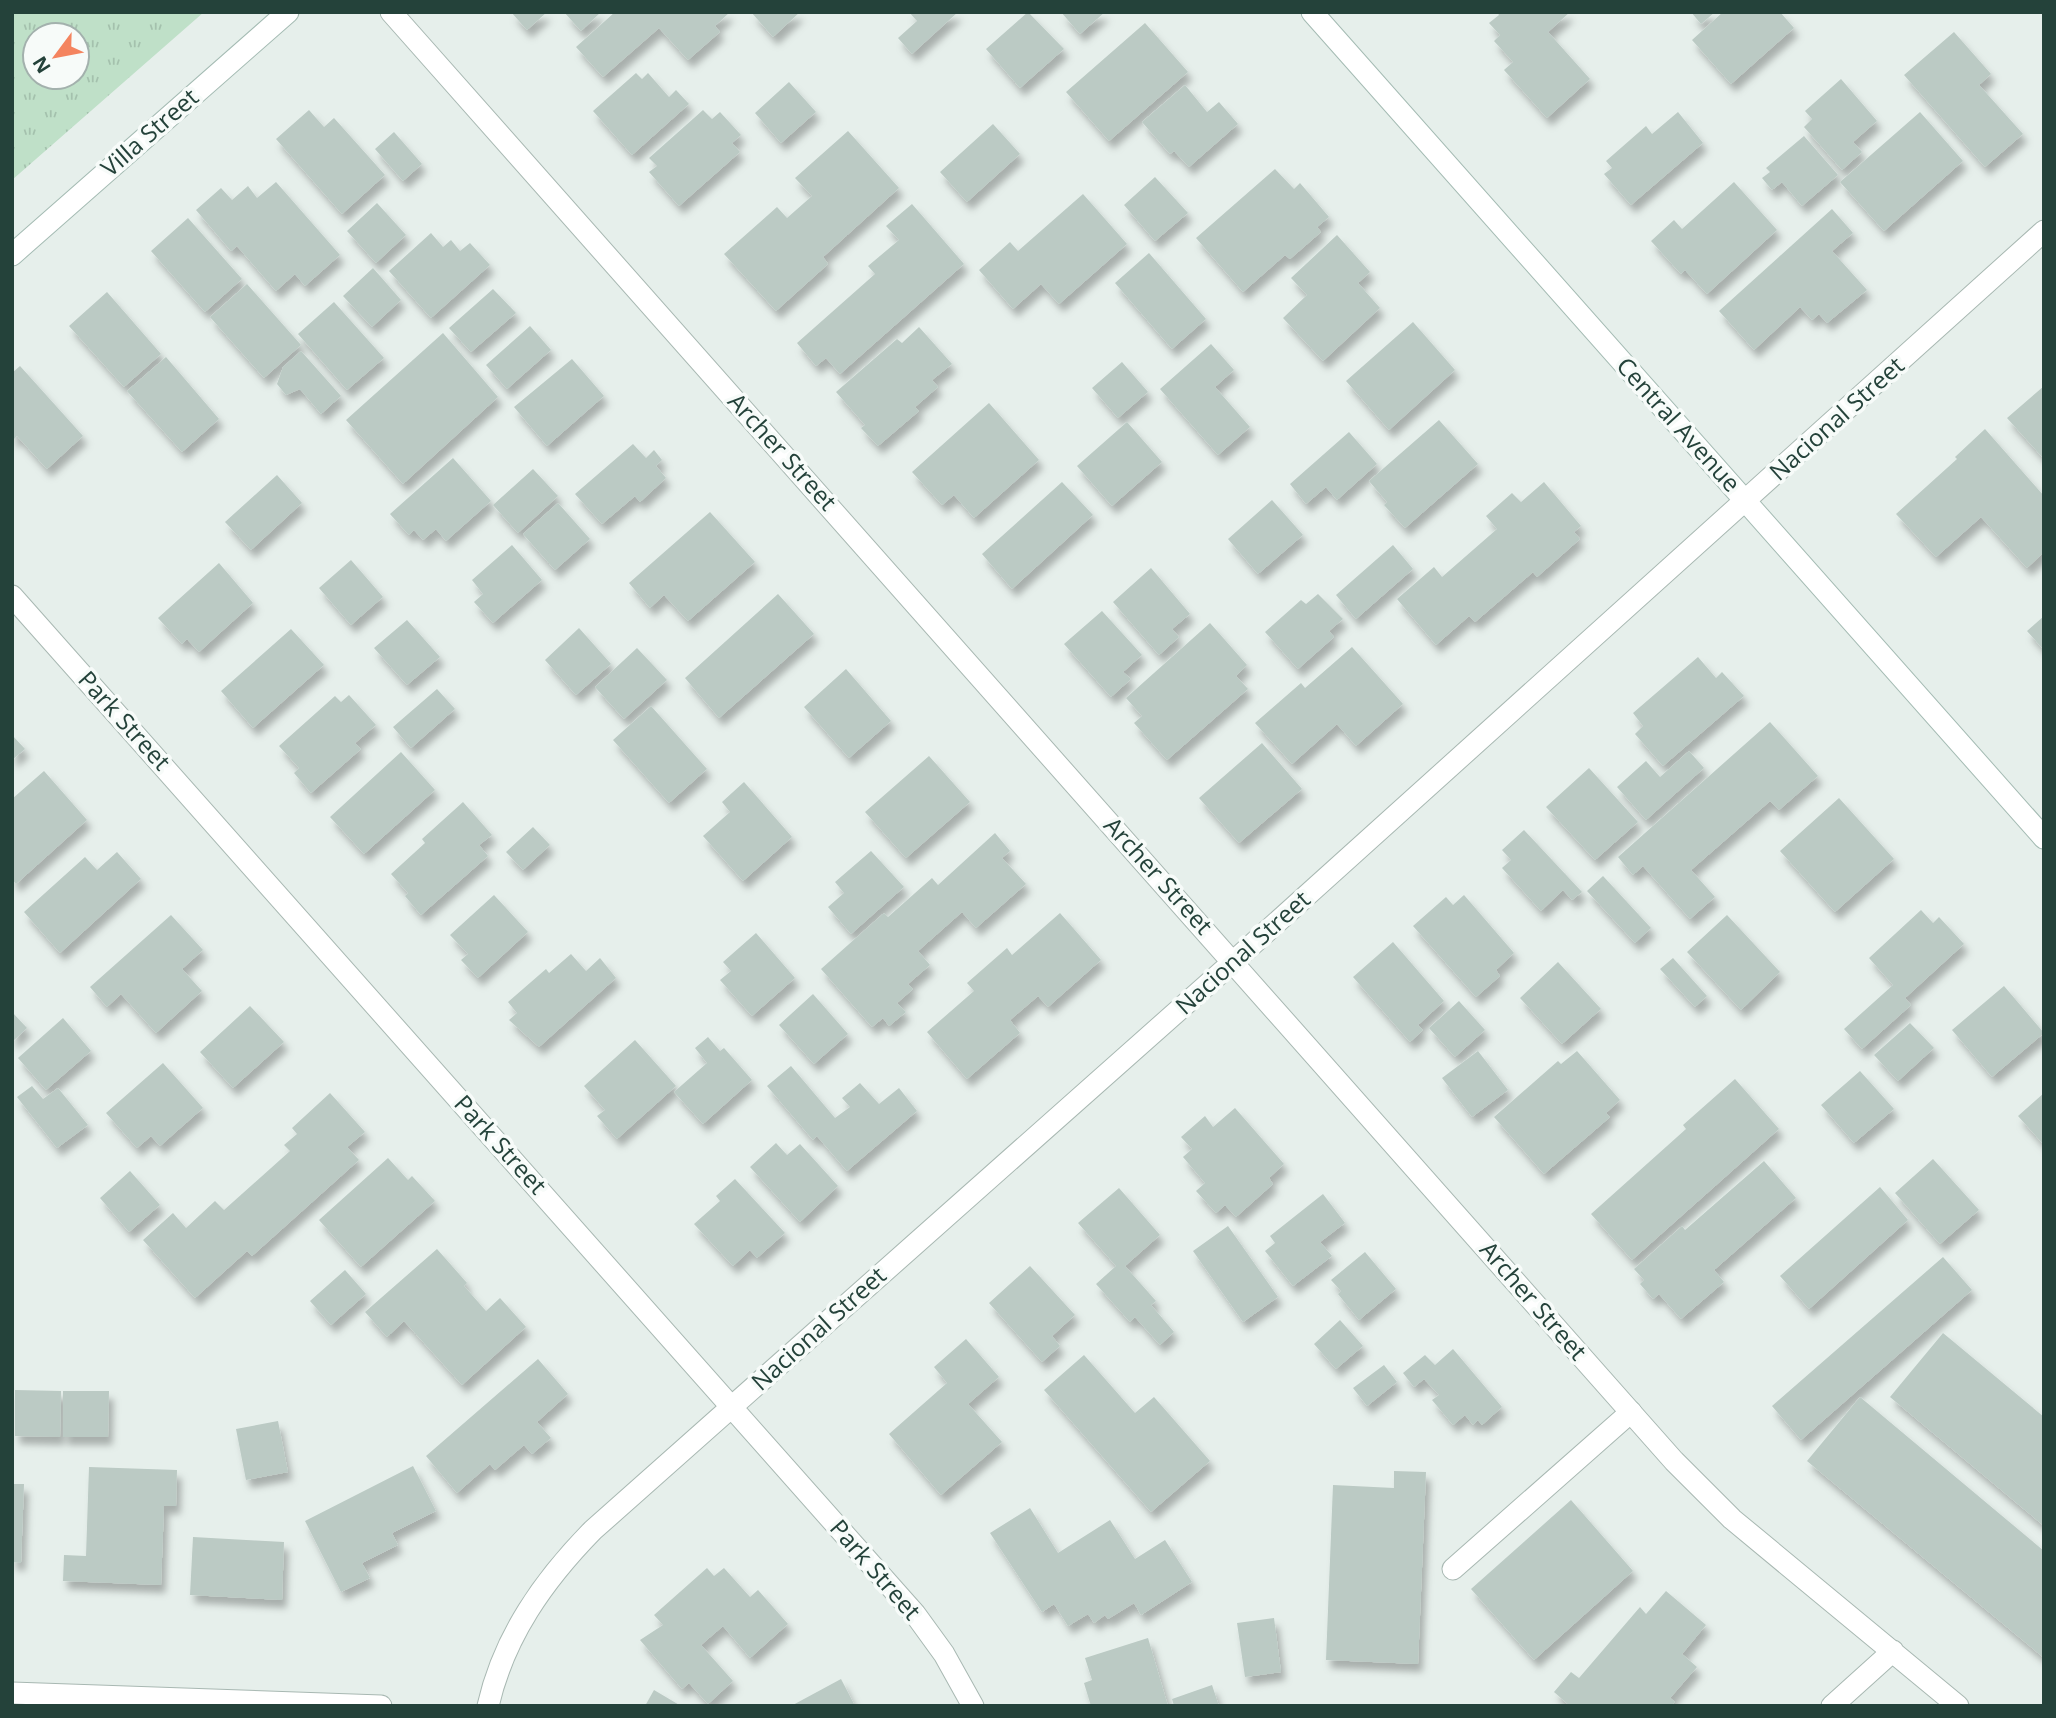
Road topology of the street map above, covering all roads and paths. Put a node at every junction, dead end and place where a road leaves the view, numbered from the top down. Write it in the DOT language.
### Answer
graph roads {
  1 [pos="288,12"];
  2 [pos="391,12"];
  3 [pos="1312,12"];
  4 [pos="2044,231"];
  5 [pos="12,255"];
  6 [pos="1746,502"];
  7 [pos="12,596"];
  8 [pos="2044,838"];
  9 [pos="1234,961"];
  10 [pos="732,1406"];
  11 [pos="1631,1412"];
  12 [pos="1453,1569"];
  13 [pos="1893,1651"];
  14 [pos="12,1693"];
  15 [pos="381,1706"];
  16 [pos="488,1706"];
  17 [pos="973,1706"];
  18 [pos="1832,1706"];
  19 [pos="1958,1706"];
  1 -- 5 [label="street, Villa Street"];
  2 -- 9 [label="street, Archer Street"];
  3 -- 6 [label="street, Central Avenue"];
  4 -- 6 [label="street, Nacional Street"];
  6 -- 8 [label="street, Central Avenue"];
  6 -- 9 [label="street, Nacional Street"];
  7 -- 10 [label="street, Park Street"];
  9 -- 10 [label="street, Nacional Street"];
  9 -- 11 [label="street, Archer Street"];
  10 -- 16 [label="street, Nacional Street"];
  10 -- 17 [label="street, Park Street"];
  11 -- 12 [label="street"];
  11 -- 13 [label="street, Archer Street"];
  13 -- 18 [label="street"];
  13 -- 19 [label="street, Archer Street"];
  14 -- 15 [label="street"];
}
